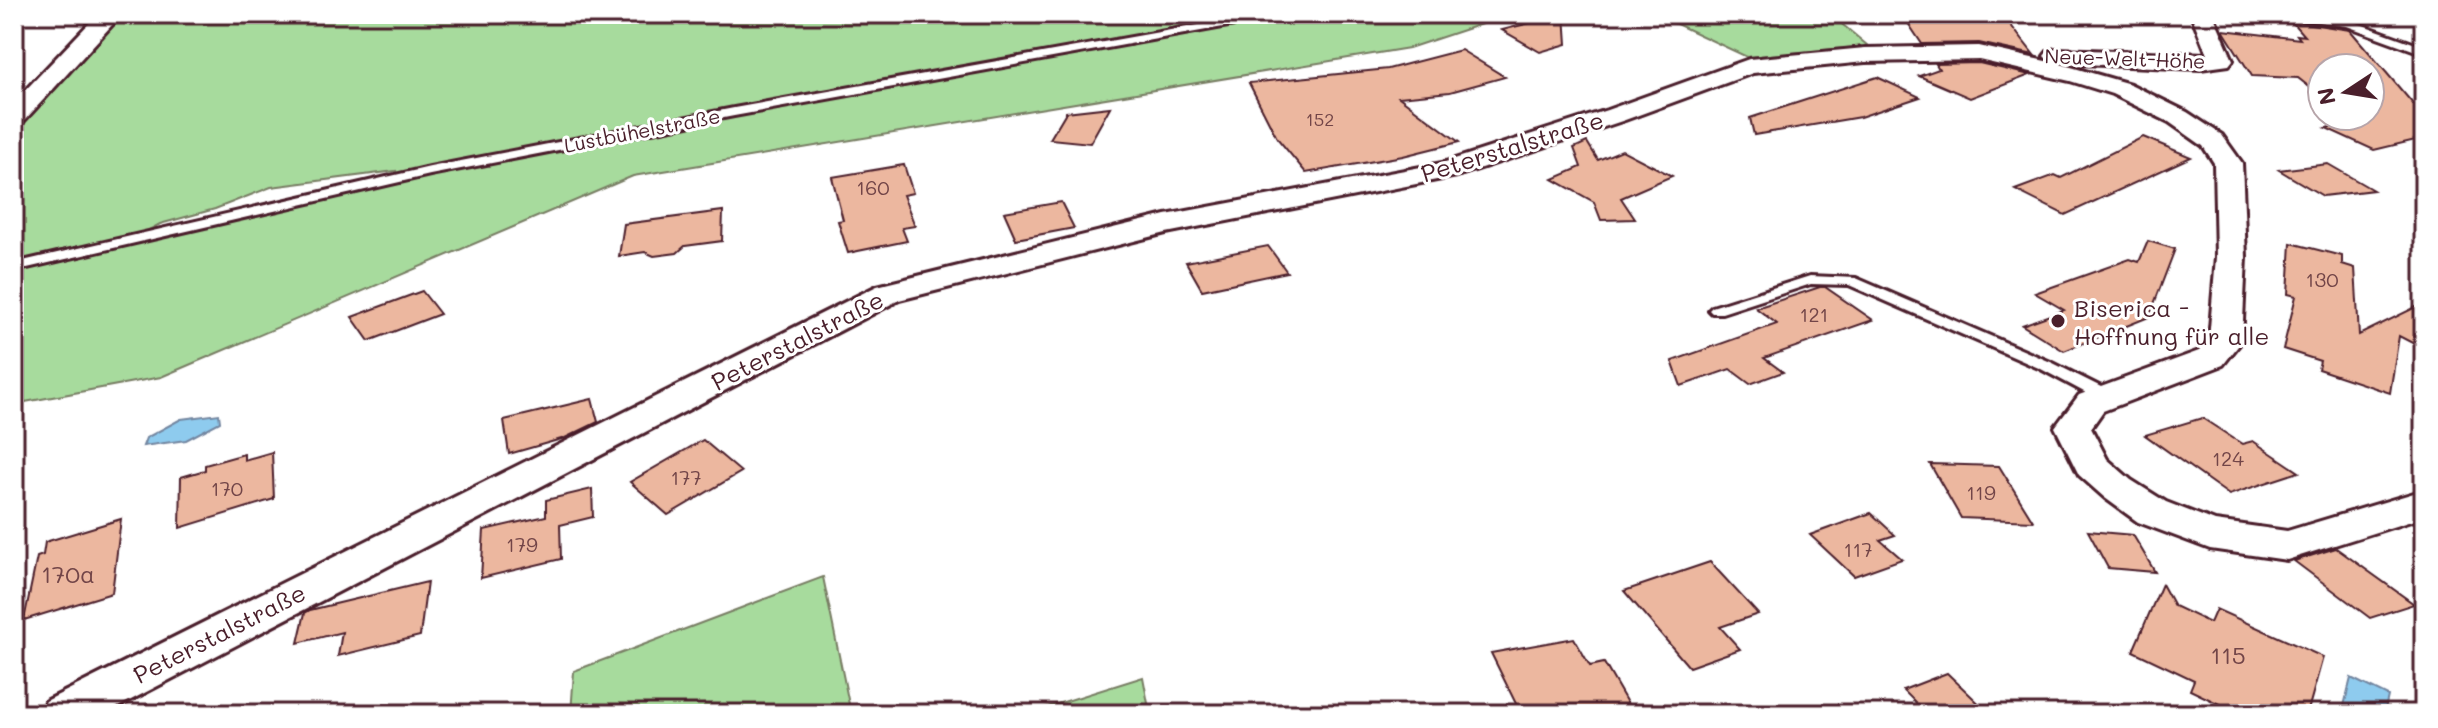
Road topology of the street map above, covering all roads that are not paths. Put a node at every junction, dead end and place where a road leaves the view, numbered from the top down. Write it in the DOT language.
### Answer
graph roads {
  1 [pos="111,14"];
  2 [pos="1276,14"];
  3 [pos="2202,14"];
  4 [pos="2283,14"];
  5 [pos="2424,51"];
  6 [pos="1979,53"];
  7 [pos="14,117"];
  8 [pos="14,267"];
  9 [pos="1717,310"];
  10 [pos="2107,397"];
  11 [pos="2424,503"];
  12 [pos="62,714"];
  1 -- 7 [label="street"];
  2 -- 8 [label="lane, Lustbühelstraße"];
  3 -- 6 [label="street, Neue-Welt-Höhe"];
  4 -- 5 [label="lane"];
  6 -- 10 [label="street, Peterstalstraße"];
  6 -- 12 [label="street, Peterstalstraße"];
  9 -- 10 [label="lane"];
  10 -- 11 [label="street, Peterstalstraße"];
}
